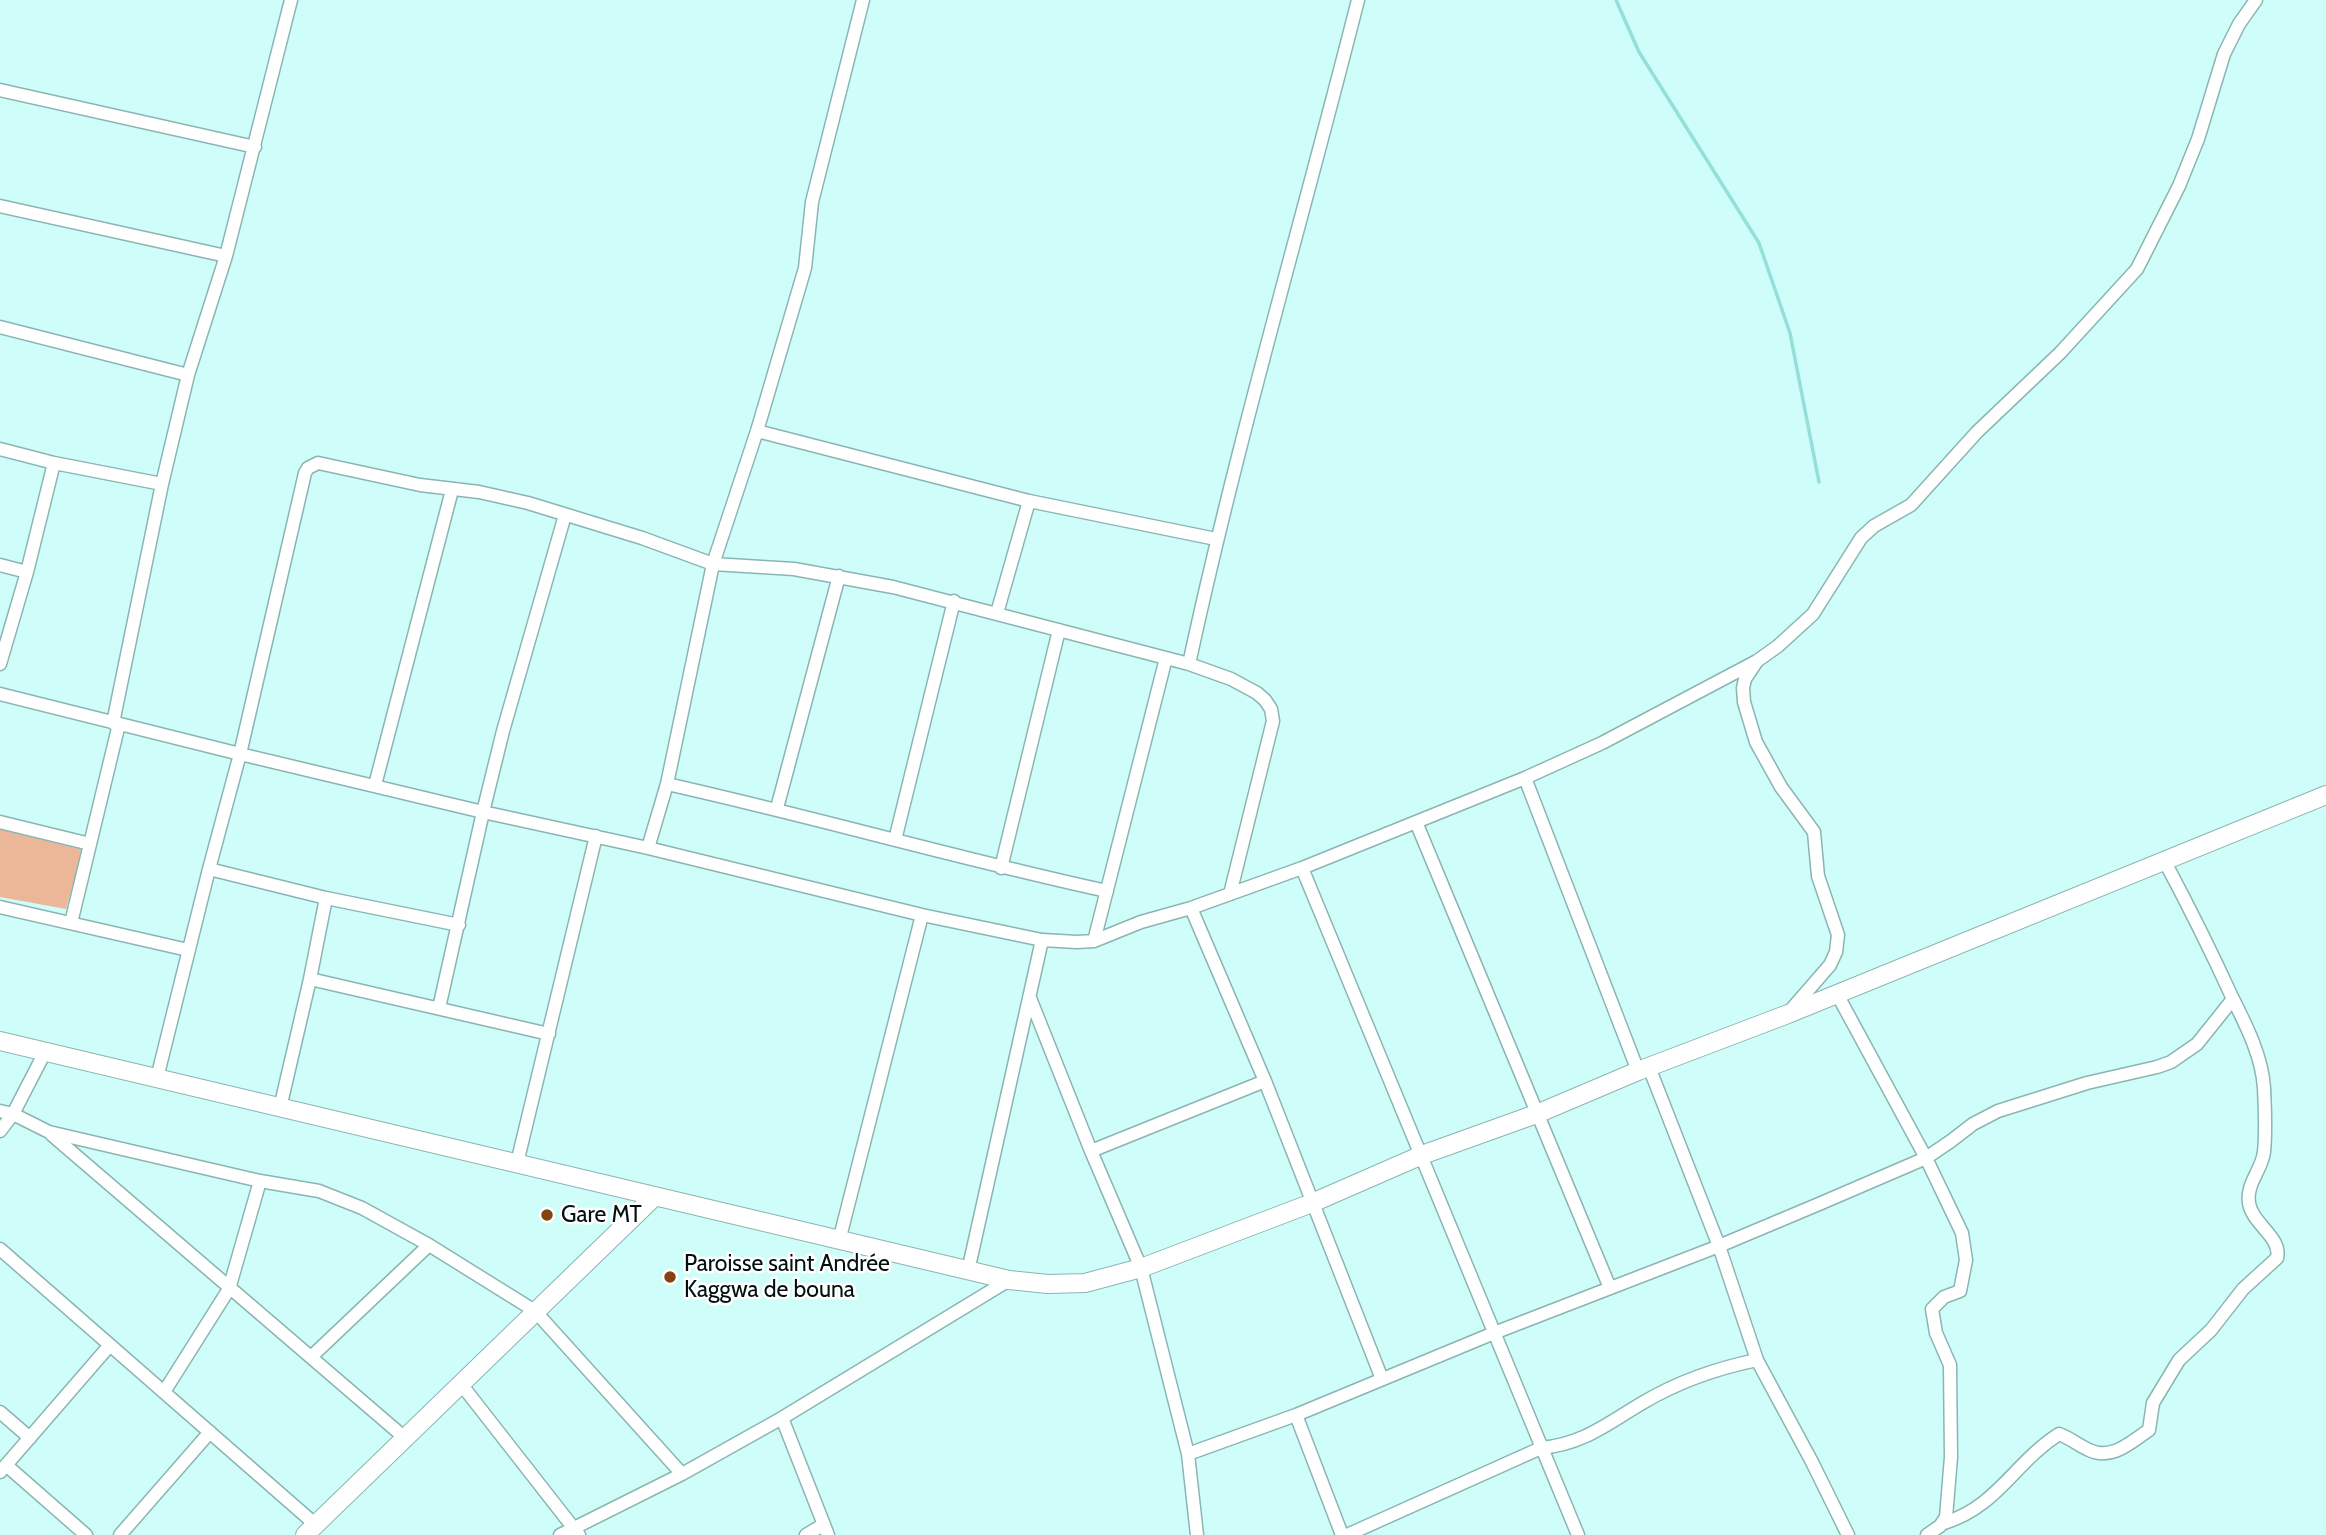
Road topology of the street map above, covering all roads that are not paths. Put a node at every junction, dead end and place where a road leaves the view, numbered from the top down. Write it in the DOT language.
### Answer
graph roads {
  1 [pos="291,0"];
  2 [pos="863,0"];
  3 [pos="1358,0"];
  4 [pos="2256,0"];
  5 [pos="0,90"];
  6 [pos="255,147"];
  7 [pos="0,206"];
  8 [pos="226,256"];
  9 [pos="0,327"];
  10 [pos="188,375"];
  11 [pos="757,431"];
  12 [pos="0,449"];
  13 [pos="54,463"];
  14 [pos="162,484"];
  15 [pos="452,490"];
  16 [pos="1029,501"];
  17 [pos="565,515"];
  18 [pos="1216,539"];
  19 [pos="713,564"];
  20 [pos="0,565"];
  21 [pos="27,572"];
  22 [pos="839,576"];
  23 [pos="954,601"];
  24 [pos="997,613"];
  25 [pos="1059,630"];
  26 [pos="1166,658"];
  27 [pos="1757,661"];
  28 [pos="0,664"];
  29 [pos="1189,664"];
  30 [pos="0,694"];
  31 [pos="116,724"];
  32 [pos="240,754"];
  33 [pos="1525,778"];
  34 [pos="667,784"];
  35 [pos="375,785"];
  36 [pos="2326,795"];
  37 [pos="777,808"];
  38 [pos="483,812"];
  39 [pos="0,822"];
  40 [pos="1416,822"];
  41 [pos="596,836"];
  42 [pos="895,840"];
  43 [pos="90,844"];
  44 [pos="648,848"];
  45 [pos="2165,862"];
  46 [pos="1001,868"];
  47 [pos="1302,868"];
  48 [pos="209,869"];
  49 [pos="1107,891"];
  50 [pos="1230,894"];
  51 [pos="326,898"];
  52 [pos="0,906"];
  53 [pos="1191,908"];
  54 [pos="922,915"];
  55 [pos="71,922"];
  56 [pos="459,925"];
  57 [pos="1042,940"];
  58 [pos="1094,941"];
  59 [pos="188,950"];
  60 [pos="310,979"];
  61 [pos="1837,994"];
  62 [pos="1030,998"];
  63 [pos="2234,999"];
  64 [pos="439,1008"];
  65 [pos="1788,1014"];
  66 [pos="549,1034"];
  67 [pos="0,1041"];
  68 [pos="45,1052"];
  69 [pos="1644,1069"];
  70 [pos="157,1078"];
  71 [pos="1265,1081"];
  72 [pos="279,1108"];
  73 [pos="7,1113"];
  74 [pos="1539,1113"];
  75 [pos="0,1131"];
  76 [pos="49,1132"];
  77 [pos="1091,1151"];
  78 [pos="1422,1155"];
  79 [pos="1926,1158"];
  80 [pos="517,1163"];
  81 [pos="260,1181"];
  82 [pos="654,1197"];
  83 [pos="1312,1202"];
  84 [pos="839,1241"];
  85 [pos="429,1245"];
  86 [pos="1719,1247"];
  87 [pos="0,1249"];
  88 [pos="1141,1268"];
  89 [pos="968,1270"];
  90 [pos="1009,1280"];
  91 [pos="1610,1288"];
  92 [pos="229,1289"];
  93 [pos="536,1311"];
  94 [pos="1494,1333"];
  95 [pos="110,1345"];
  96 [pos="311,1357"];
  97 [pos="1757,1360"];
  98 [pos="1382,1379"];
  99 [pos="461,1384"];
  100 [pos="164,1392"];
  101 [pos="0,1412"];
  102 [pos="1296,1415"];
  103 [pos="782,1418"];
  104 [pos="210,1432"];
  105 [pos="30,1438"];
  106 [pos="405,1438"];
  107 [pos="1541,1448"];
  108 [pos="1188,1454"];
  109 [pos="3,1469"];
  110 [pos="682,1474"];
  111 [pos="1944,1523"];
  112 [pos="311,1530"];
  113 [pos="825,1530"];
  114 [pos="577,1531"];
  115 [pos="86,1535"];
  116 [pos="120,1535"];
  117 [pos="560,1535"];
  118 [pos="806,1535"];
  119 [pos="1196,1535"];
  120 [pos="1342,1535"];
  121 [pos="1347,1535"];
  122 [pos="1578,1535"];
  123 [pos="1848,1535"];
  124 [pos="1927,1535"];
  1 -- 6 [label="street"];
  2 -- 11 [label="street"];
  3 -- 18 [label="street"];
  4 -- 27 [label="street"];
  5 -- 6 [label="street"];
  6 -- 8 [label="street"];
  7 -- 8 [label="street"];
  8 -- 10 [label="street"];
  9 -- 10 [label="street"];
  10 -- 14 [label="street"];
  11 -- 16 [label="street"];
  11 -- 19 [label="street"];
  12 -- 13 [label="street"];
  13 -- 14 [label="street"];
  13 -- 21 [label="street"];
  14 -- 31 [label="street"];
  15 -- 17 [label="street"];
  15 -- 32 [label="street"];
  15 -- 35 [label="street"];
  16 -- 18 [label="street"];
  16 -- 24 [label="street"];
  17 -- 19 [label="street"];
  17 -- 38 [label="street"];
  18 -- 29 [label="street"];
  19 -- 22 [label="street"];
  19 -- 34 [label="street"];
  20 -- 21 [label="street"];
  21 -- 28 [label="street"];
  22 -- 23 [label="street"];
  22 -- 37 [label="street"];
  23 -- 24 [label="street"];
  23 -- 42 [label="street"];
  24 -- 25 [label="street"];
  25 -- 26 [label="street"];
  25 -- 46 [label="street"];
  26 -- 29 [label="street"];
  26 -- 49 [label="street"];
  27 -- 33 [label="street"];
  27 -- 65 [label="street"];
  29 -- 50 [label="street"];
  30 -- 31 [label="street"];
  31 -- 32 [label="street"];
  31 -- 43 [label="street"];
  32 -- 35 [label="street"];
  32 -- 48 [label="street"];
  33 -- 40 [label="street"];
  33 -- 69 [label="street"];
  34 -- 37 [label="street"];
  34 -- 44 [label="street"];
  35 -- 38 [label="street"];
  36 -- 45 [label="street"];
  37 -- 42 [label="street"];
  38 -- 41 [label="street"];
  38 -- 56 [label="street"];
  39 -- 43 [label="street"];
  40 -- 47 [label="street"];
  40 -- 74 [label="street"];
  41 -- 44 [label="street"];
  41 -- 66 [label="street"];
  42 -- 46 [label="street"];
  43 -- 55 [label="street"];
  44 -- 54 [label="street"];
  45 -- 61 [label="street"];
  45 -- 63 [label="street"];
  46 -- 49 [label="street"];
  47 -- 50 [label="street"];
  47 -- 78 [label="street"];
  48 -- 51 [label="street"];
  48 -- 59 [label="street"];
  49 -- 58 [label="street"];
  50 -- 53 [label="street"];
  51 -- 56 [label="street"];
  51 -- 60 [label="street"];
  52 -- 55 [label="street"];
  53 -- 58 [label="street"];
  53 -- 71 [label="street"];
  54 -- 57 [label="street"];
  54 -- 84 [label="street"];
  55 -- 59 [label="street"];
  56 -- 64 [label="street"];
  57 -- 58 [label="street"];
  57 -- 62 [label="street"];
  59 -- 70 [label="street"];
  60 -- 64 [label="street"];
  60 -- 72 [label="street"];
  61 -- 65 [label="street"];
  61 -- 79 [label="street"];
  62 -- 77 [label="street"];
  62 -- 89 [label="street"];
  63 -- 79 [label="street"];
  63 -- 111 [label="street"];
  64 -- 66 [label="street"];
  65 -- 69 [label="street"];
  66 -- 80 [label="street"];
  67 -- 68 [label="street"];
  68 -- 70 [label="street"];
  68 -- 73 [label="street"];
  69 -- 74 [label="street"];
  69 -- 86 [label="street"];
  70 -- 72 [label="street"];
  71 -- 77 [label="street"];
  71 -- 83 [label="street"];
  72 -- 80 [label="street"];
  73 -- 75 [label="street"];
  73 -- 76 [label="street"];
  74 -- 78 [label="street"];
  74 -- 91 [label="street"];
  76 -- 81 [label="street"];
  76 -- 92 [label="street"];
  77 -- 88 [label="street"];
  78 -- 83 [label="street"];
  78 -- 94 [label="street"];
  79 -- 86 [label="street"];
  79 -- 111 [label="street"];
  80 -- 82 [label="street"];
  81 -- 85 [label="street"];
  81 -- 92 [label="street"];
  82 -- 84 [label="street"];
  82 -- 93 [label="street"];
  83 -- 88 [label="street"];
  83 -- 98 [label="street"];
  84 -- 89 [label="street"];
  85 -- 93 [label="street"];
  85 -- 96 [label="street"];
  86 -- 91 [label="street"];
  86 -- 97 [label="street"];
  87 -- 95 [label="street"];
  88 -- 90 [label="street"];
  88 -- 108 [label="street"];
  89 -- 90 [label="street"];
  90 -- 103 [label="street"];
  91 -- 94 [label="street"];
  92 -- 96 [label="street"];
  92 -- 100 [label="street"];
  93 -- 99 [label="street"];
  93 -- 110 [label="street"];
  94 -- 98 [label="street"];
  94 -- 107 [label="street"];
  95 -- 100 [label="street"];
  95 -- 105 [label="street"];
  96 -- 106 [label="street"];
  97 -- 107 [label="street"];
  97 -- 123 [label="street"];
  98 -- 102 [label="street"];
  99 -- 106 [label="street"];
  99 -- 114 [label="street"];
  100 -- 104 [label="street"];
  101 -- 105 [label="street"];
  102 -- 108 [label="street"];
  102 -- 120 [label="street"];
  103 -- 110 [label="street"];
  103 -- 113 [label="street"];
  104 -- 112 [label="street"];
  104 -- 116 [label="street"];
  105 -- 109 [label="street"];
  106 -- 112 [label="street"];
  107 -- 121 [label="street"];
  107 -- 122 [label="street"];
  108 -- 119 [label="street"];
  109 -- 115 [label="street"];
  110 -- 114 [label="street"];
  111 -- 124 [label="street"];
  113 -- 118 [label="street"];
  114 -- 117 [label="street"];
}
